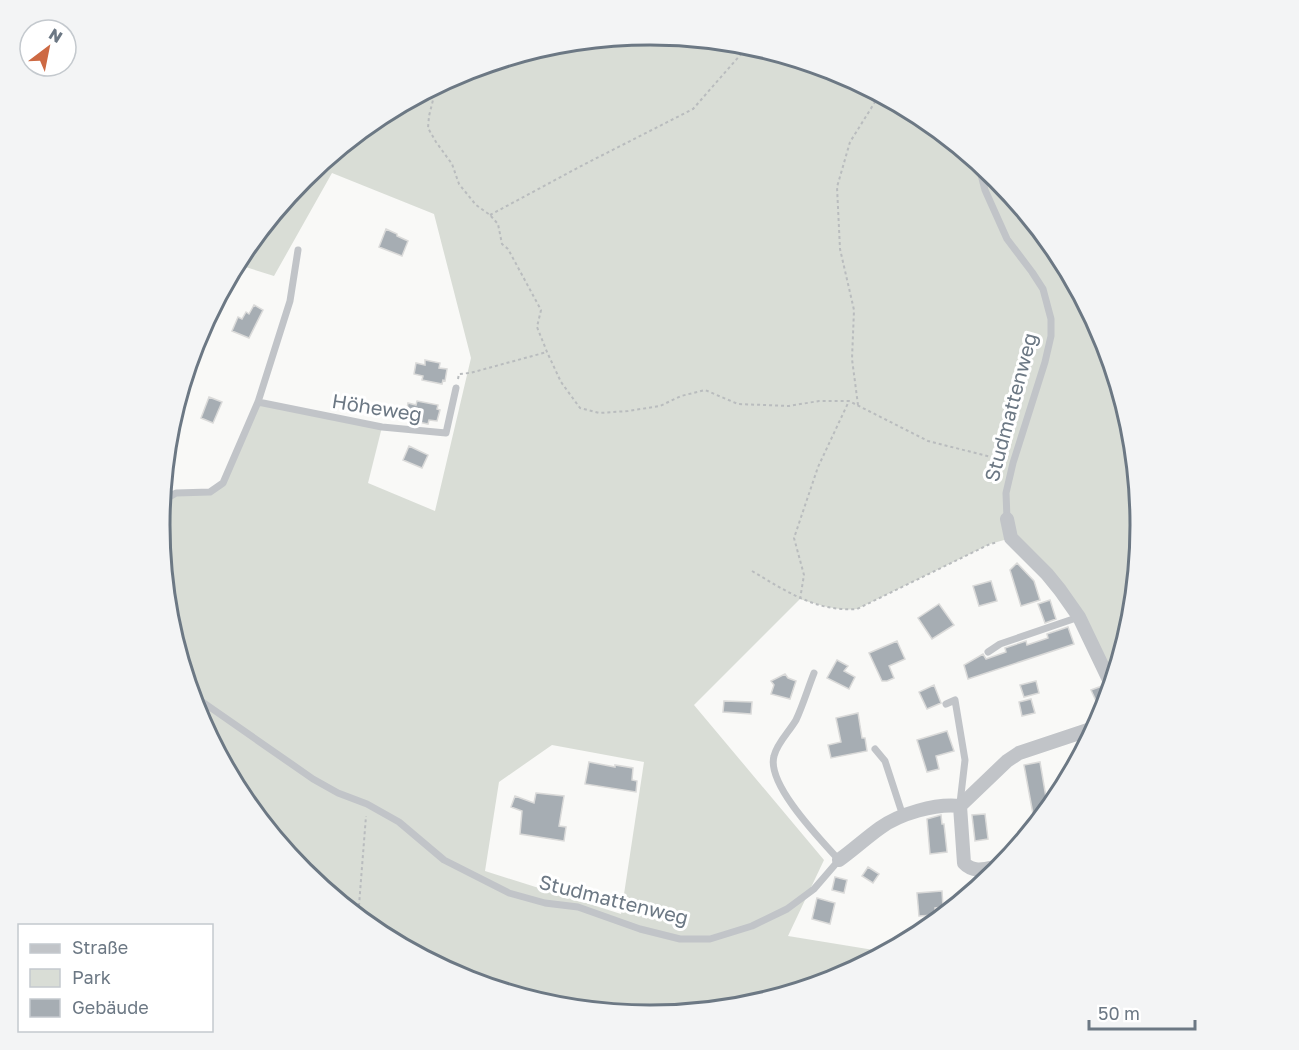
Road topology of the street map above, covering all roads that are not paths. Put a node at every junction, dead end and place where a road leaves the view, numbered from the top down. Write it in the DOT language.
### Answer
graph roads {
  1 [pos="982,180"];
  2 [pos="298,250"];
  3 [pos="456,388"];
  4 [pos="258,402"];
  5 [pos="171,496"];
  6 [pos="1007,519"];
  7 [pos="1079,617"];
  8 [pos="988,652"];
  9 [pos="814,672"];
  10 [pos="1106,673"];
  11 [pos="204,703"];
  12 [pos="946,704"];
  13 [pos="1082,732"];
  14 [pos="875,749"];
  15 [pos="960,806"];
  16 [pos="903,816"];
  17 [pos="839,860"];
  18 [pos="984,869"];
  1 -- 6 [label="lane, Studmattenweg"];
  2 -- 4 [label="lane"];
  3 -- 4 [label="lane, Höheweg"];
  4 -- 5 [label="lane"];
  6 -- 7 [label="street, Studmattenweg"];
  7 -- 8 [label="lane"];
  7 -- 10 [label="street"];
  9 -- 17 [label="lane"];
  11 -- 17 [label="lane, Studmattenweg"];
  12 -- 15 [label="lane"];
  13 -- 15 [label="street"];
  14 -- 16 [label="lane"];
  15 -- 16 [label="street, Studmattenweg"];
  15 -- 18 [label="street"];
  16 -- 17 [label="street, Studmattenweg"];
}
